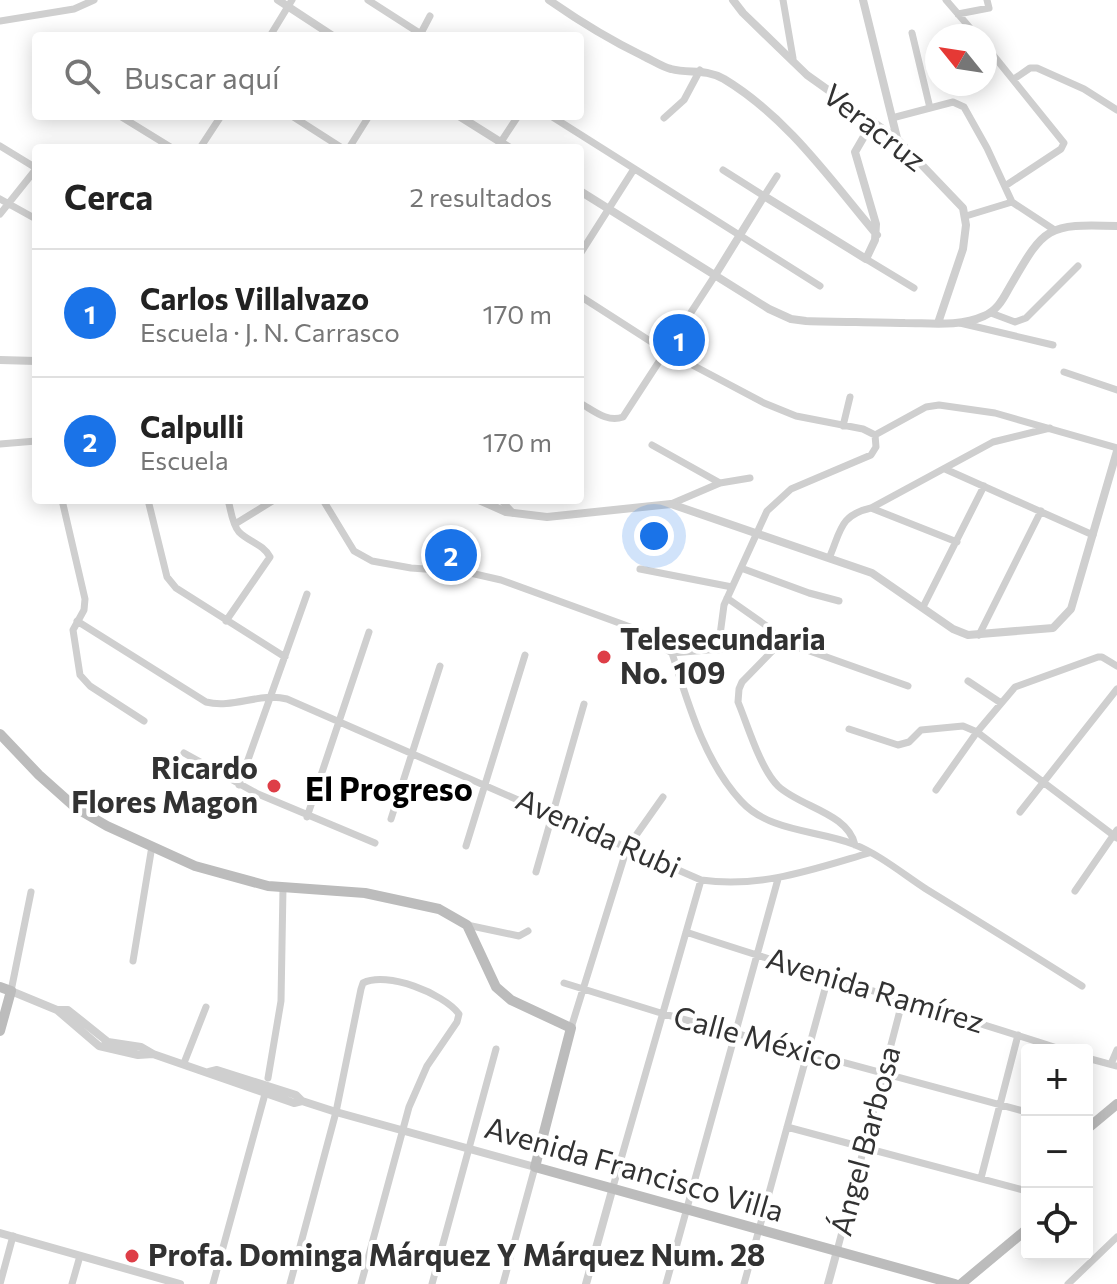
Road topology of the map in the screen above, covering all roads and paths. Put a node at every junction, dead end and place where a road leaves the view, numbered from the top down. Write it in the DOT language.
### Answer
graph roads {
  1 [pos="94,0"];
  2 [pos="278,0"];
  3 [pos="368,0"];
  4 [pos="549,0"];
  5 [pos="733,0"];
  6 [pos="783,0"];
  7 [pos="863,0"];
  8 [pos="946,0"];
  9 [pos="290,3"];
  10 [pos="988,4"];
  11 [pos="958,14"];
  12 [pos="430,16"];
  13 [pos="0,21"];
  14 [pos="967,24"];
  15 [pos="272,32"];
  16 [pos="328,32"];
  17 [pos="416,32"];
  18 [pos="422,32"];
  19 [pos="912,33"];
  20 [pos="793,58"];
  21 [pos="997,59"];
  22 [pos="700,70"];
  23 [pos="1014,79"];
  24 [pos="930,108"];
  25 [pos="1117,110"];
  26 [pos="664,118"];
  27 [pos="892,118"];
  28 [pos="126,120"];
  29 [pos="218,120"];
  30 [pos="298,120"];
  31 [pos="366,120"];
  32 [pos="465,120"];
  33 [pos="515,120"];
  34 [pos="557,120"];
  35 [pos="873,121"];
  36 [pos="897,139"];
  37 [pos="166,144"];
  38 [pos="203,144"];
  39 [pos="336,144"];
  40 [pos="352,144"];
  41 [pos="498,144"];
  42 [pos="500,144"];
  43 [pos="0,146"];
  44 [pos="32,166"];
  45 [pos="634,169"];
  46 [pos="723,170"];
  47 [pos="32,172"];
  48 [pos="777,176"];
  49 [pos="1005,186"];
  50 [pos="584,194"];
  51 [pos="764,196"];
  52 [pos="4,201"];
  53 [pos="1012,202"];
  54 [pos="608,209"];
  55 [pos="0,214"];
  56 [pos="966,216"];
  57 [pos="32,217"];
  58 [pos="1117,226"];
  59 [pos="1053,229"];
  60 [pos="741,235"];
  61 [pos="877,235"];
  62 [pos="584,248"];
  63 [pos="866,259"];
  64 [pos="1078,266"];
  65 [pos="714,277"];
  66 [pos="820,286"];
  67 [pos="914,288"];
  68 [pos="584,299"];
  69 [pos="991,313"];
  70 [pos="938,323"];
  71 [pos="958,323"];
  72 [pos="1053,345"];
  73 [pos="664,350"];
  74 [pos="0,360"];
  75 [pos="32,361"];
  76 [pos="1064,372"];
  77 [pos="1117,390"];
  78 [pos="850,397"];
  79 [pos="584,405"];
  80 [pos="843,426"];
  81 [pos="1050,428"];
  82 [pos="875,435"];
  83 [pos="32,441"];
  84 [pos="0,444"];
  85 [pos="652,445"];
  86 [pos="1117,450"];
  87 [pos="945,469"];
  88 [pos="750,478"];
  89 [pos="720,483"];
  90 [pos="984,486"];
  91 [pos="63,504"];
  92 [pos="149,504"];
  93 [pos="229,504"];
  94 [pos="268,504"];
  95 [pos="325,504"];
  96 [pos="489,504"];
  97 [pos="505,504"];
  98 [pos="671,504"];
  99 [pos="871,508"];
  100 [pos="1041,511"];
  101 [pos="514,514"];
  102 [pos="235,524"];
  103 [pos="756,533"];
  104 [pos="1093,535"];
  105 [pos="957,542"];
  106 [pos="830,556"];
  107 [pos="741,568"];
  108 [pos="640,569"];
  109 [pos="732,587"];
  110 [pos="307,594"];
  111 [pos="727,598"];
  112 [pos="839,601"];
  113 [pos="923,607"];
  114 [pos="77,621"];
  115 [pos="226,621"];
  116 [pos="369,632"];
  117 [pos="979,635"];
  118 [pos="779,644"];
  119 [pos="718,650"];
  120 [pos="672,653"];
  121 [pos="525,655"];
  122 [pos="285,657"];
  123 [pos="440,666"];
  124 [pos="1117,666"];
  125 [pos="968,681"];
  126 [pos="908,686"];
  127 [pos="1117,689"];
  128 [pos="270,697"];
  129 [pos="1001,703"];
  130 [pos="584,704"];
  131 [pos="144,721"];
  132 [pos="340,721"];
  133 [pos="849,729"];
  134 [pos="977,732"];
  135 [pos="0,734"];
  136 [pos="184,753"];
  137 [pos="411,754"];
  138 [pos="1043,782"];
  139 [pos="484,784"];
  140 [pos="239,785"];
  141 [pos="936,790"];
  142 [pos="663,797"];
  143 [pos="1020,812"];
  144 [pos="553,815"];
  145 [pos="307,817"];
  146 [pos="391,819"];
  147 [pos="1116,834"];
  148 [pos="375,843"];
  149 [pos="855,845"];
  150 [pos="152,846"];
  151 [pos="466,846"];
  152 [pos="627,848"];
  153 [pos="869,853"];
  154 [pos="536,872"];
  155 [pos="778,879"];
  156 [pos="701,880"];
  157 [pos="283,888"];
  158 [pos="1075,891"];
  159 [pos="31,892"];
  160 [pos="467,925"];
  161 [pos="528,931"];
  162 [pos="686,932"];
  163 [pos="757,956"];
  164 [pos="133,961"];
  165 [pos="828,978"];
  166 [pos="564,983"];
  167 [pos="1082,986"];
  168 [pos="6,989"];
  169 [pos="581,989"];
  170 [pos="903,999"];
  171 [pos="206,1007"];
  172 [pos="664,1014"];
  173 [pos="571,1028"];
  174 [pos="0,1031"];
  175 [pos="736,1032"];
  176 [pos="1018,1035"];
  177 [pos="1045,1044"];
  178 [pos="496,1049"];
  179 [pos="1117,1050"];
  180 [pos="808,1051"];
  181 [pos="1093,1060"];
  182 [pos="184,1063"];
  183 [pos="1114,1065"];
  184 [pos="209,1072"];
  185 [pos="884,1072"];
  186 [pos="268,1078"];
  187 [pos="265,1094"];
  188 [pos="302,1101"];
  189 [pos="1117,1104"];
  190 [pos="1000,1105"];
  191 [pos="1021,1110"];
  192 [pos="336,1112"];
  193 [pos="1093,1124"];
  194 [pos="787,1127"];
  195 [pos="403,1130"];
  196 [pos="864,1148"];
  197 [pos="469,1149"];
  198 [pos="535,1167"];
  199 [pos="981,1178"];
  200 [pos="613,1187"];
  201 [pos="1021,1189"];
  202 [pos="687,1208"];
  203 [pos="759,1230"];
  204 [pos="0,1233"];
  205 [pos="1021,1234"];
  206 [pos="13,1236"];
  207 [pos="1117,1237"];
  208 [pos="837,1251"];
  209 [pos="80,1256"];
  210 [pos="147,1280"];
  211 [pos="0,1284"];
  212 [pos="72,1284"];
  213 [pos="180,1284"];
  214 [pos="213,1284"];
  215 [pos="290,1284"];
  216 [pos="361,1284"];
  217 [pos="432,1284"];
  218 [pos="503,1284"];
  219 [pos="586,1284"];
  220 [pos="666,1284"];
  221 [pos="744,1284"];
  222 [pos="828,1284"];
  223 [pos="958,1284"];
  224 [pos="1068,1284"];
  1 -- 13 [label="street"];
  2 -- 9 [label="street"];
  3 -- 17 [label="street"];
  4 -- 22 [label="street"];
  5 -- 20 [label="street, Veracruz"];
  6 -- 20 [label="street"];
  7 -- 27 [label="street"];
  8 -- 11 [label="street"];
  9 -- 15 [label="street"];
  9 -- 16 [label="street"];
  10 -- 11 [label="street"];
  11 -- 14 [label="street"];
  12 -- 18 [label="street"];
  19 -- 24 [label="street"];
  20 -- 35 [label="street, Veracruz"];
  21 -- 23 [label="street"];
  22 -- 26 [label="street"];
  22 -- 61 [label="street"];
  23 -- 25 [label="street"];
  23 -- 49 [label="street"];
  24 -- 27 [label="street"];
  24 -- 49 [label="street"];
  27 -- 36 [label="street"];
  28 -- 37 [label="street"];
  29 -- 38 [label="street"];
  30 -- 39 [label="street"];
  31 -- 40 [label="street"];
  32 -- 41 [label="street"];
  33 -- 42 [label="street"];
  34 -- 45 [label="street"];
  35 -- 36 [label="street, Veracruz"];
  35 -- 61 [label="street"];
  36 -- 56 [label="street, Veracruz"];
  43 -- 44 [label="street"];
  45 -- 54 [label="street"];
  45 -- 60 [label="street"];
  46 -- 51 [label="street"];
  47 -- 52 [label="street"];
  48 -- 51 [label="street"];
  49 -- 53 [label="street"];
  50 -- 54 [label="street"];
  51 -- 60 [label="street"];
  51 -- 63 [label="street"];
  52 -- 55 [label="street"];
  52 -- 57 [label="street"];
  53 -- 56 [label="street"];
  53 -- 59 [label="street"];
  54 -- 62 [label="street"];
  54 -- 65 [label="street"];
  56 -- 70 [label="street"];
  58 -- 59 [label="street"];
  59 -- 69 [label="street"];
  60 -- 65 [label="street"];
  60 -- 66 [label="street"];
  61 -- 63 [label="street"];
  63 -- 67 [label="street"];
  64 -- 69 [label="street"];
  65 -- 70 [label="street"];
  65 -- 73 [label="street"];
  68 -- 73 [label="street"];
  69 -- 71 [label="street"];
  70 -- 71 [label="street"];
  71 -- 72 [label="street"];
  73 -- 79 [label="street"];
  73 -- 80 [label="street"];
  74 -- 75 [label="street"];
  76 -- 77 [label="street"];
  78 -- 80 [label="street"];
  80 -- 82 [label="street"];
  81 -- 82 [label="street"];
  81 -- 86 [label="street"];
  81 -- 87 [label="street"];
  82 -- 103 [label="street"];
  83 -- 84 [label="street"];
  85 -- 89 [label="street"];
  86 -- 104 [label="street"];
  87 -- 90 [label="street"];
  87 -- 99 [label="street"];
  88 -- 89 [label="street"];
  89 -- 98 [label="street"];
  90 -- 100 [label="street"];
  90 -- 105 [label="street"];
  91 -- 114 [label="street"];
  92 -- 115 [label="street"];
  93 -- 102 [label="street"];
  94 -- 102 [label="street"];
  95 -- 120 [label="street"];
  96 -- 101 [label="street"];
  97 -- 101 [label="street"];
  98 -- 101 [label="street"];
  98 -- 103 [label="street"];
  99 -- 105 [label="street"];
  99 -- 106 [label="street"];
  100 -- 104 [label="street"];
  100 -- 117 [label="street"];
  102 -- 115 [label="street"];
  103 -- 106 [label="street"];
  103 -- 107 [label="street"];
  104 -- 117 [label="street"];
  105 -- 113 [label="street"];
  106 -- 113 [label="street"];
  107 -- 109 [label="street"];
  107 -- 112 [label="street"];
  108 -- 109 [label="street"];
  109 -- 111 [label="street"];
  110 -- 122 [label="street"];
  111 -- 118 [label="street"];
  111 -- 119 [label="street"];
  113 -- 117 [label="street"];
  114 -- 128 [label="street, Avenida Rubi"];
  114 -- 131 [label="street"];
  115 -- 122 [label="street"];
  116 -- 132 [label="street"];
  118 -- 119 [label="street"];
  118 -- 126 [label="street"];
  118 -- 149 [label="street"];
  119 -- 120 [label="street"];
  120 -- 149 [label="street"];
  121 -- 139 [label="street"];
  122 -- 128 [label="street"];
  123 -- 137 [label="street"];
  124 -- 129 [label="street"];
  125 -- 129 [label="street"];
  127 -- 138 [label="street"];
  128 -- 132 [label="street, Avenida Rubi"];
  128 -- 140 [label="street"];
  129 -- 134 [label="street"];
  130 -- 144 [label="street"];
  132 -- 137 [label="street, Avenida Rubi"];
  132 -- 145 [label="street"];
  133 -- 134 [label="street"];
  134 -- 138 [label="street"];
  134 -- 141 [label="street"];
  135 -- 150 [label="main road"];
  136 -- 140 [label="street"];
  137 -- 139 [label="street, Avenida Rubi"];
  137 -- 146 [label="street"];
  138 -- 143 [label="street"];
  138 -- 147 [label="street"];
  139 -- 144 [label="street, Avenida Rubi"];
  139 -- 151 [label="street"];
  140 -- 145 [label="street"];
  142 -- 152 [label="street"];
  144 -- 152 [label="street, Avenida Rubi"];
  144 -- 154 [label="street"];
  145 -- 148 [label="street"];
  147 -- 158 [label="street"];
  149 -- 153 [label="street"];
  150 -- 157 [label="main road"];
  150 -- 164 [label="street"];
  152 -- 156 [label="street, Avenida Rubi"];
  152 -- 169 [label="street"];
  153 -- 155 [label="street, Avenida Rubi"];
  153 -- 167 [label="street"];
  155 -- 156 [label="street, Avenida Rubi"];
  155 -- 163 [label="street"];
  156 -- 162 [label="street"];
  157 -- 160 [label="main road"];
  157 -- 186 [label="street"];
  159 -- 168 [label="street"];
  160 -- 161 [label="street"];
  160 -- 173 [label="main road"];
  162 -- 163 [label="street, Avenida Ramírez"];
  162 -- 172 [label="street"];
  163 -- 165 [label="street, Avenida Ramírez"];
  163 -- 175 [label="street"];
  165 -- 170 [label="street, Avenida Ramírez"];
  165 -- 180 [label="street"];
  166 -- 169 [label="street, Calle México"];
  168 -- 174 [label="main road"];
  168 -- 182 [label="street, Avenida Francisco Villa"];
  169 -- 172 [label="street, Calle México"];
  169 -- 173 [label="street"];
  170 -- 176 [label="street, Avenida Ramírez"];
  170 -- 185 [label="street, Ángel Barbosa"];
  171 -- 182 [label="street"];
  172 -- 175 [label="street, Calle México"];
  172 -- 200 [label="street"];
  173 -- 198 [label="main road"];
  175 -- 180 [label="street, Calle México"];
  175 -- 202 [label="street"];
  176 -- 177 [label="street, Avenida Ramírez"];
  176 -- 190 [label="street"];
  178 -- 197 [label="street"];
  179 -- 183 [label="street"];
  180 -- 185 [label="street, Calle México"];
  180 -- 194 [label="street"];
  181 -- 183 [label="street"];
  182 -- 184 [label="street, Avenida Francisco Villa"];
  184 -- 187 [label="street, Avenida Francisco Villa"];
  184 -- 188 [label="street, Avenida Francisco Villa"];
  185 -- 190 [label="street, Calle México"];
  185 -- 196 [label="street, Ángel Barbosa"];
  187 -- 188 [label="street, Avenida Francisco Villa"];
  187 -- 214 [label="street"];
  188 -- 192 [label="street, Avenida Francisco Villa"];
  189 -- 193 [label="main road"];
  190 -- 191 [label="street, Calle México"];
  190 -- 199 [label="street"];
  192 -- 195 [label="street, Avenida Francisco Villa"];
  192 -- 195 [label="street"];
  192 -- 215 [label="street"];
  194 -- 196 [label="street"];
  194 -- 203 [label="street"];
  195 -- 197 [label="street, Avenida Francisco Villa"];
  195 -- 216 [label="street"];
  196 -- 199 [label="street"];
  196 -- 208 [label="street, Ángel Barbosa"];
  197 -- 198 [label="street, Avenida Francisco Villa"];
  197 -- 217 [label="street"];
  198 -- 200 [label="main road, Avenida Francisco Villa"];
  198 -- 218 [label="street"];
  199 -- 201 [label="street"];
  200 -- 202 [label="main road, Avenida Francisco Villa"];
  200 -- 219 [label="street"];
  202 -- 203 [label="main road, Avenida Francisco Villa"];
  202 -- 220 [label="street"];
  203 -- 208 [label="main road, Avenida Francisco Villa"];
  203 -- 221 [label="street"];
  204 -- 206 [label="street"];
  205 -- 223 [label="main road"];
  206 -- 209 [label="street"];
  206 -- 211 [label="street"];
  207 -- 224 [label="street"];
  208 -- 222 [label="street, Ángel Barbosa"];
  208 -- 223 [label="main road, Avenida Francisco Villa"];
  209 -- 210 [label="street"];
  209 -- 212 [label="street"];
  210 -- 213 [label="street"];
}
